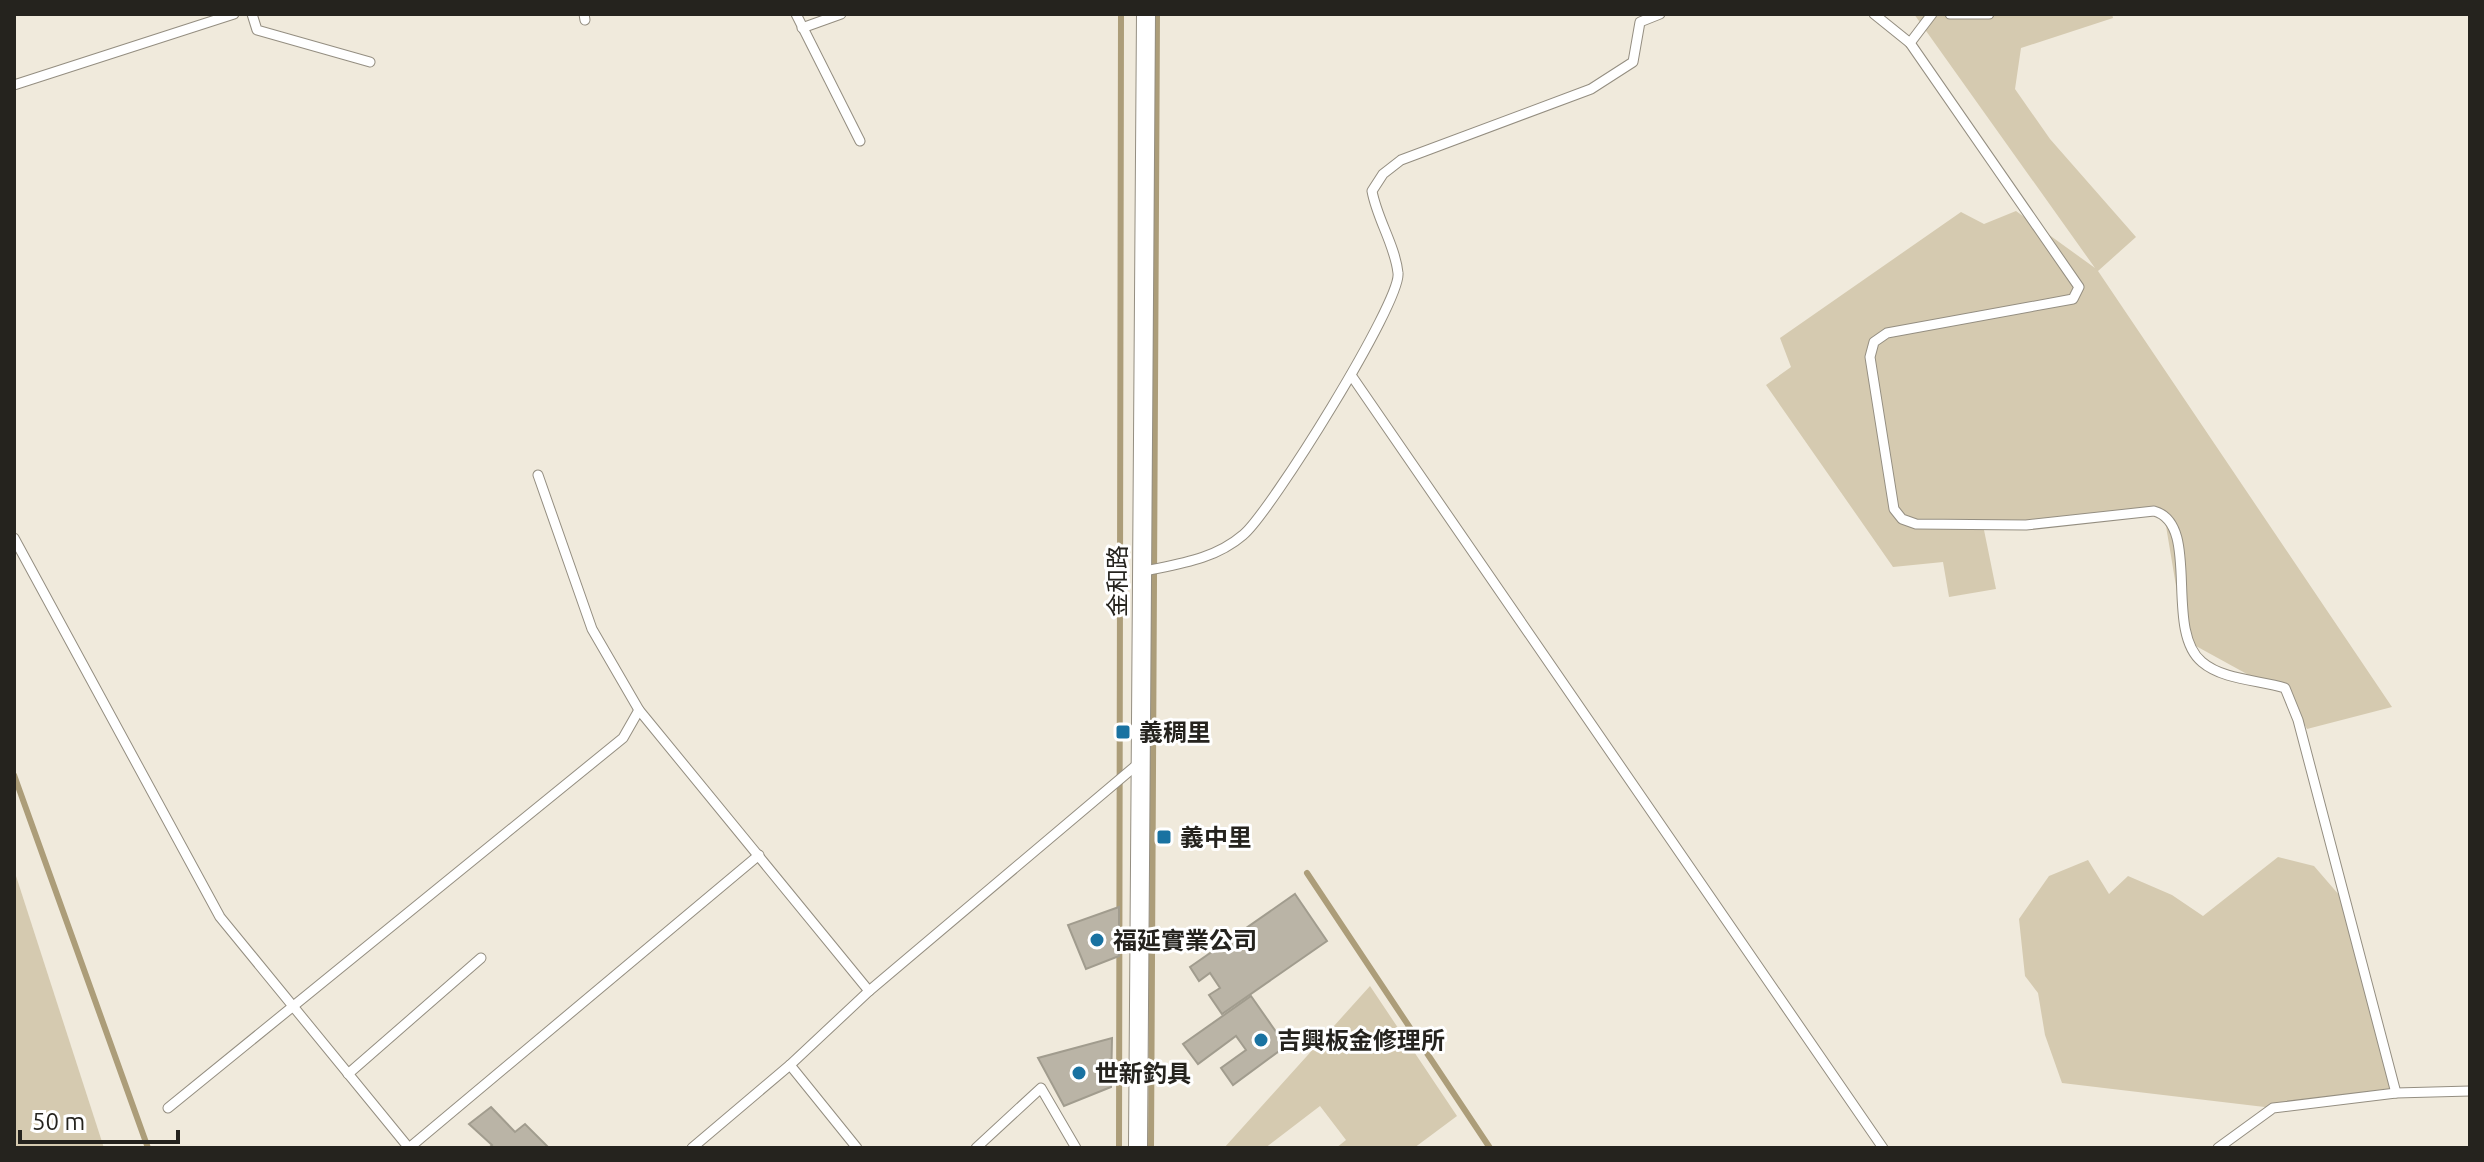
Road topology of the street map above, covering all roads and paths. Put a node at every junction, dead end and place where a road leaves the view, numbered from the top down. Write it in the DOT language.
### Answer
graph roads {
  1 [pos="234,14"];
  2 [pos="252,14"];
  3 [pos="796,14"];
  4 [pos="841,14"];
  5 [pos="1146,14"];
  6 [pos="1660,14"];
  7 [pos="1874,14"];
  8 [pos="1932,14"];
  9 [pos="1950,14"];
  10 [pos="1989,14"];
  11 [pos="802,28"];
  12 [pos="1910,43"];
  13 [pos="370,62"];
  14 [pos="14,85"];
  15 [pos="860,141"];
  16 [pos="1351,375"];
  17 [pos="538,475"];
  18 [pos="14,538"];
  19 [pos="1141,572"];
  20 [pos="639,710"];
  21 [pos="1139,763"];
  22 [pos="759,855"];
  23 [pos="481,958"];
  24 [pos="869,991"];
  25 [pos="291,1005"];
  26 [pos="790,1065"];
  27 [pos="348,1074"];
  28 [pos="2470,1091"];
  29 [pos="2396,1093"];
  30 [pos="168,1108"];
  31 [pos="692,1148"];
  32 [pos="857,1148"];
  33 [pos="976,1148"];
  34 [pos="1076,1148"];
  35 [pos="1138,1148"];
  36 [pos="1883,1148"];
  37 [pos="2218,1148"];
  1 -- 14 [label="lane"];
  2 -- 13 [label="lane"];
  3 -- 11 [label="lane"];
  4 -- 11 [label="lane"];
  5 -- 19 [label="street, 金和路"];
  6 -- 16 [label="lane"];
  7 -- 12 [label="lane"];
  8 -- 12 [label="lane"];
  9 -- 10 [label="lane"];
  11 -- 15 [label="lane"];
  12 -- 29 [label="lane"];
  16 -- 19 [label="lane"];
  16 -- 36 [label="lane"];
  17 -- 20 [label="lane"];
  18 -- 25 [label="lane"];
  19 -- 21 [label="street, 金和路"];
  20 -- 22 [label="lane"];
  20 -- 25 [label="lane"];
  21 -- 24 [label="lane"];
  21 -- 35 [label="street, 金和路"];
  22 -- 24 [label="lane"];
  22 -- 27 [label="lane"];
  23 -- 27 [label="lane"];
  24 -- 26 [label="lane"];
  25 -- 27 [label="lane"];
  25 -- 30 [label="lane"];
  26 -- 31 [label="lane"];
  26 -- 32 [label="lane"];
  28 -- 29 [label="lane"];
  29 -- 37 [label="lane"];
  33 -- 34 [label="lane"];
}
